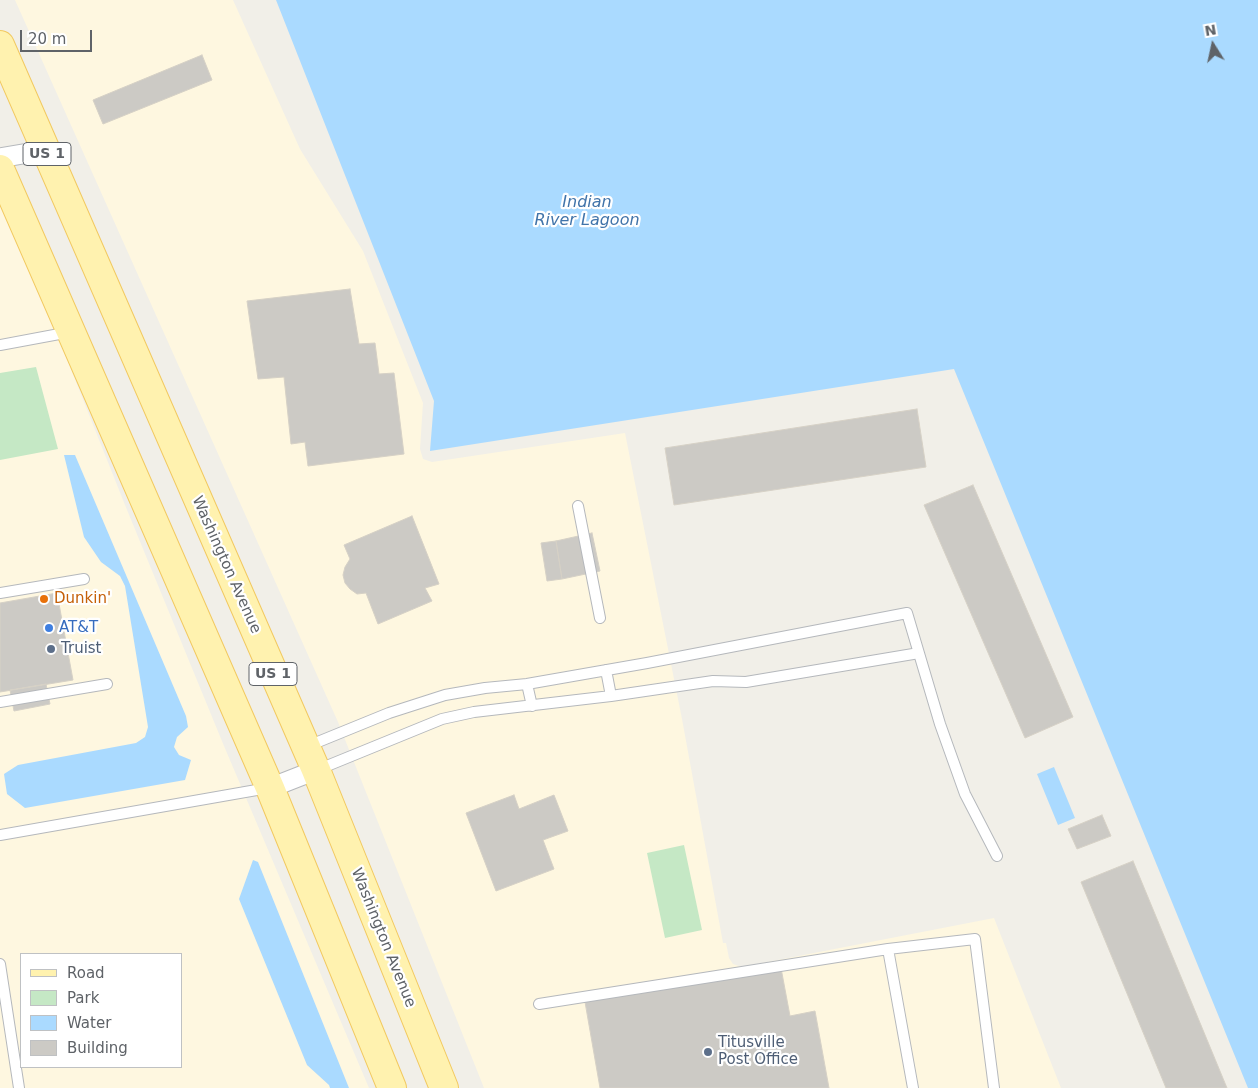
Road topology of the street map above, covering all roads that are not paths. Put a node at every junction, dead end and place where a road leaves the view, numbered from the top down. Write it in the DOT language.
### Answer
graph roads {
  1 [pos="0,45"];
  2 [pos="46,150"];
  3 [pos="0,158"];
  4 [pos="0,168"];
  5 [pos="71,332"];
  6 [pos="0,344"];
  7 [pos="578,506"];
  8 [pos="84,579"];
  9 [pos="0,594"];
  10 [pos="600,618"];
  11 [pos="919,652"];
  12 [pos="606,670"];
  13 [pos="107,684"];
  14 [pos="527,684"];
  15 [pos="610,696"];
  16 [pos="0,702"];
  17 [pos="532,706"];
  18 [pos="311,759"];
  19 [pos="270,788"];
  20 [pos="0,835"];
  21 [pos="997,856"];
  22 [pos="888,949"];
  23 [pos="0,964"];
  24 [pos="539,1004"];
  25 [pos="19,1088"];
  26 [pos="392,1088"];
  27 [pos="444,1088"];
  28 [pos="914,1088"];
  29 [pos="994,1088"];
  1 -- 2 [label="main road, Washington Avenue / US 1"];
  2 -- 3 [label="street"];
  2 -- 18 [label="main road, Washington Avenue / US 1"];
  4 -- 5 [label="main road, US 1"];
  5 -- 6 [label="lane"];
  5 -- 19 [label="main road, US 1"];
  7 -- 10 [label="lane"];
  8 -- 9 [label="lane"];
  11 -- 12 [label="lane"];
  11 -- 15 [label="lane"];
  11 -- 21 [label="lane"];
  12 -- 14 [label="lane"];
  12 -- 15 [label="lane"];
  13 -- 16 [label="lane"];
  14 -- 17 [label="lane"];
  14 -- 18 [label="lane"];
  15 -- 17 [label="lane"];
  17 -- 18 [label="lane"];
  18 -- 19 [label="street"];
  18 -- 27 [label="main road, Washington Avenue / US 1"];
  19 -- 20 [label="lane"];
  19 -- 26 [label="main road, US 1"];
  22 -- 24 [label="lane"];
  22 -- 28 [label="lane"];
  22 -- 29 [label="lane"];
  23 -- 25 [label="lane"];
}
